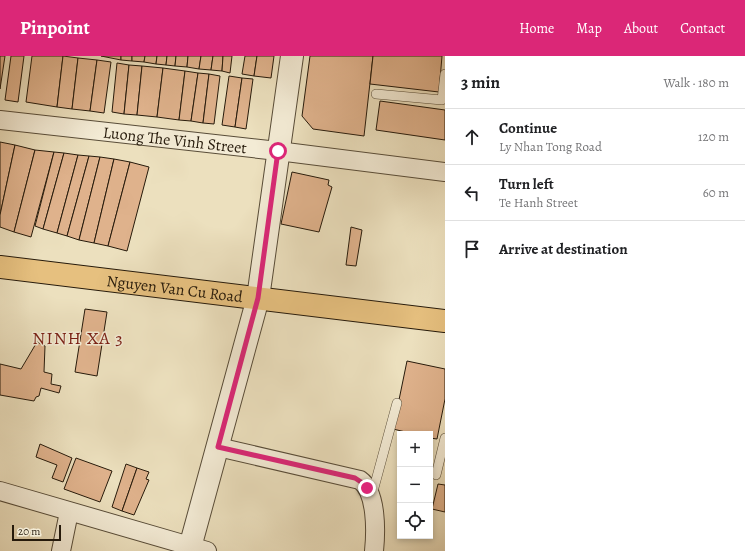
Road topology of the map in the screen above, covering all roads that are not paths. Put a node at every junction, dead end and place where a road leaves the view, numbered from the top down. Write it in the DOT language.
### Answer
graph roads {
  1 [pos="292,56"];
  2 [pos="445,74"];
  3 [pos="376,94"];
  4 [pos="0,120"];
  5 [pos="278,151"];
  6 [pos="445,172"];
  7 [pos="0,266"];
  8 [pos="258,298"];
  9 [pos="445,321"];
  10 [pos="397,403"];
  11 [pos="445,438"];
  12 [pos="218,447"];
  13 [pos="436,475"];
  14 [pos="0,491"];
  15 [pos="371,500"];
  16 [pos="69,512"];
  17 [pos="195,550"];
  18 [pos="61,551"];
  19 [pos="374,551"];
  1 -- 5 [label="street"];
  2 -- 3 [label="lane"];
  4 -- 5 [label="street, Luong The Vinh Street"];
  5 -- 6 [label="street, Luong The Vinh Street"];
  5 -- 8 [label="street"];
  7 -- 8 [label="main road, Nguyen Van Cu Road"];
  8 -- 9 [label="main road, Nguyen Van Cu Road"];
  8 -- 12 [label="street"];
  10 -- 15 [label="lane"];
  11 -- 13 [label="lane"];
  12 -- 15 [label="street"];
  12 -- 17 [label="street"];
  14 -- 16 [label="street"];
  15 -- 19 [label="street"];
  16 -- 17 [label="street"];
  16 -- 18 [label="street"];
}
